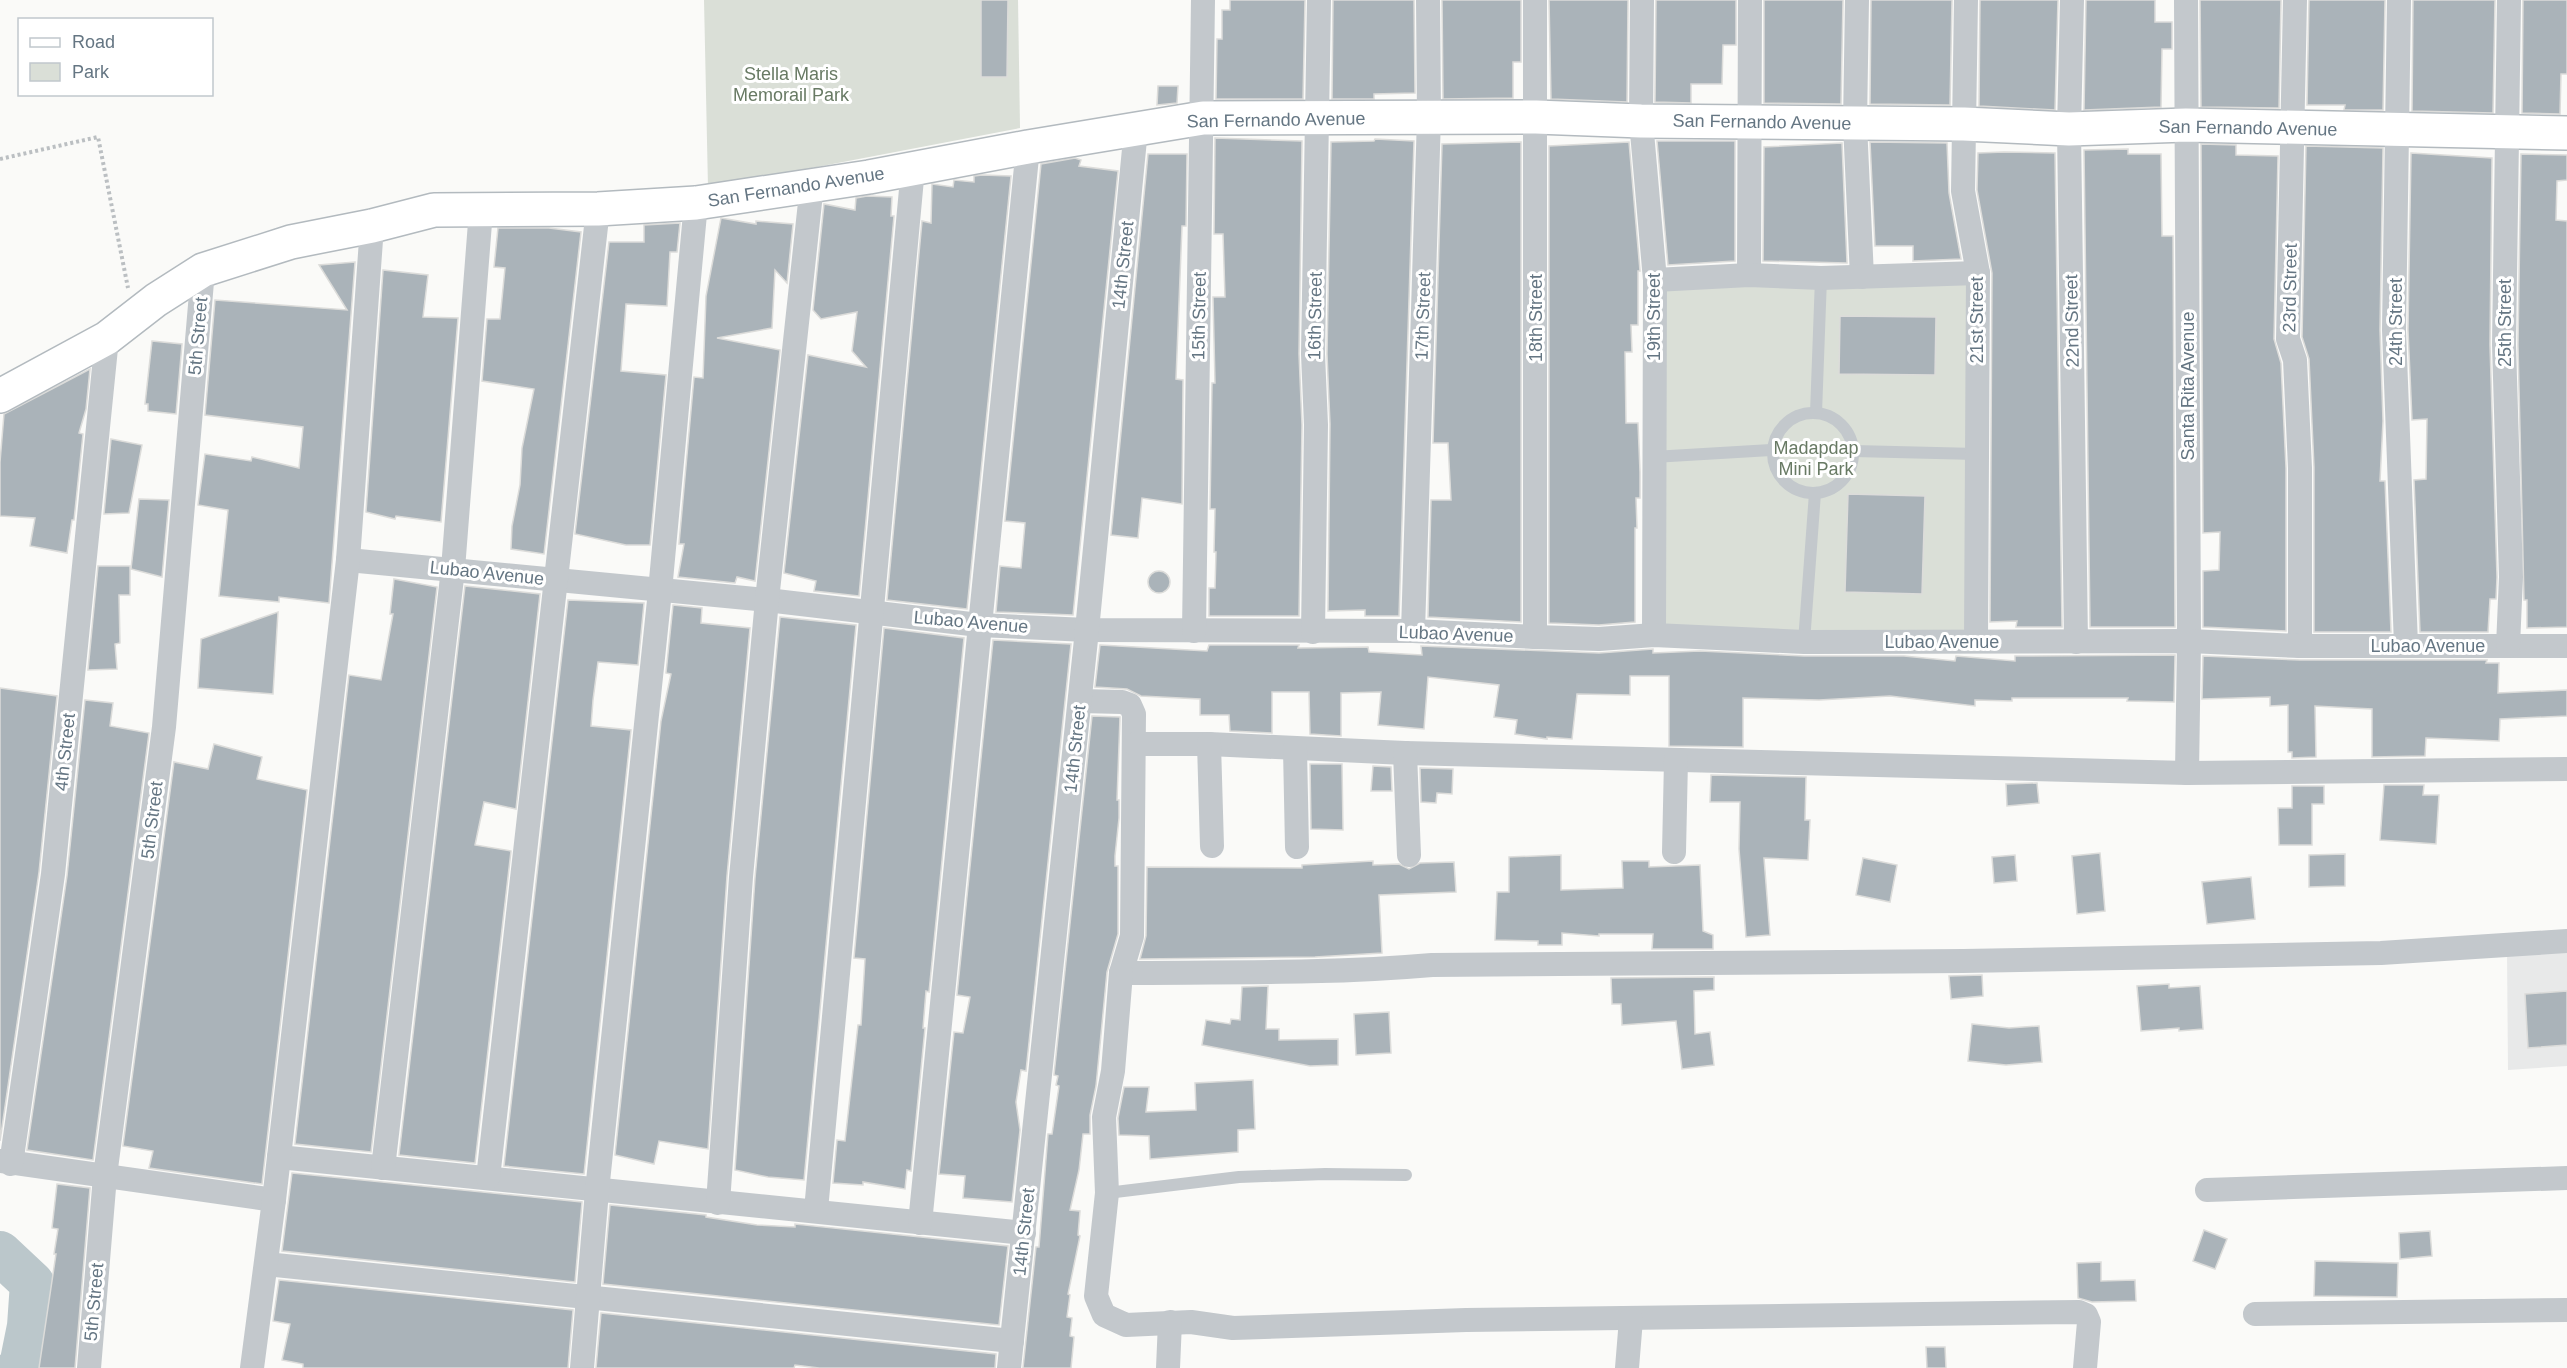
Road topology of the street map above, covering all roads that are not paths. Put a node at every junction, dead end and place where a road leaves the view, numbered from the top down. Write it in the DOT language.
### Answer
graph roads {
  1 [pos="1203,0"];
  2 [pos="1319,0"];
  3 [pos="1428,0"];
  4 [pos="1535,0"];
  5 [pos="1642,0"];
  6 [pos="1750,0"];
  7 [pos="1857,0"];
  8 [pos="1966,0"];
  9 [pos="2072,0"];
  10 [pos="2186,0"];
  11 [pos="2295,0"];
  12 [pos="2399,0"];
  13 [pos="2509,0"];
  14 [pos="1429,117"];
  15 [pos="1536,117"];
  16 [pos="1203,118"];
  17 [pos="1319,118"];
  18 [pos="1748,120"];
  19 [pos="1641,121"];
  20 [pos="1855,124"];
  21 [pos="1964,124"];
  22 [pos="2186,126"];
  23 [pos="2294,127"];
  24 [pos="1137,129"];
  25 [pos="2069,129"];
  26 [pos="2399,130"];
  27 [pos="2507,133"];
  28 [pos="2567,133"];
  29 [pos="1028,147"];
  30 [pos="913,168"];
  31 [pos="812,184"];
  32 [pos="696,203"];
  33 [pos="598,209"];
  34 [pos="481,210"];
  35 [pos="372,226"];
  36 [pos="203,270"];
  37 [pos="1978,273"];
  38 [pos="1749,275"];
  39 [pos="1862,277"];
  40 [pos="1821,278"];
  41 [pos="1655,280"];
  42 [pos="107,338"];
  43 [pos="0,396"];
  44 [pos="1816,412"];
  45 [pos="1771,450"];
  46 [pos="1854,451"];
  47 [pos="1977,454"];
  48 [pos="1653,457"];
  49 [pos="1815,493"];
  50 [pos="348,560"];
  51 [pos="453,570"];
  52 [pos="556,580"];
  53 [pos="660,591"];
  54 [pos="767,600"];
  55 [pos="871,613"];
  56 [pos="979,625"];
  57 [pos="1087,630"];
  58 [pos="1413,631"];
  59 [pos="1194,632"];
  60 [pos="1313,632"];
  61 [pos="1654,635"];
  62 [pos="1535,637"];
  63 [pos="1976,641"];
  64 [pos="2189,641"];
  65 [pos="1804,642"];
  66 [pos="2076,642"];
  67 [pos="2406,645"];
  68 [pos="2301,646"];
  69 [pos="2508,646"];
  70 [pos="2567,646"];
  71 [pos="1080,701"];
  72 [pos="1135,744"];
  73 [pos="1209,744"];
  74 [pos="1295,749"];
  75 [pos="1405,753"];
  76 [pos="1676,760"];
  77 [pos="2567,770"];
  78 [pos="2187,773"];
  79 [pos="1212,846"];
  80 [pos="1297,846"];
  81 [pos="1674,852"];
  82 [pos="1409,855"];
  83 [pos="2567,941"];
  84 [pos="1121,974"];
  85 [pos="279,1157"];
  86 [pos="5,1162"];
  87 [pos="383,1168"];
  88 [pos="1407,1175"];
  89 [pos="105,1176"];
  90 [pos="488,1178"];
  91 [pos="2567,1178"];
  92 [pos="2207,1190"];
  93 [pos="597,1191"];
  94 [pos="1107,1192"];
  95 [pos="274,1200"];
  96 [pos="718,1203"];
  97 [pos="816,1210"];
  98 [pos="920,1223"];
  99 [pos="1024,1233"];
  100 [pos="266,1264"];
  101 [pos="587,1296"];
  102 [pos="2567,1310"];
  103 [pos="2255,1314"];
  104 [pos="1631,1319"];
  105 [pos="1170,1323"];
  106 [pos="1012,1341"];
  107 [pos="88,1368"];
  108 [pos="252,1368"];
  109 [pos="582,1368"];
  110 [pos="1009,1368"];
  111 [pos="1168,1368"];
  112 [pos="1627,1368"];
  113 [pos="2085,1368"];
  1 -- 16 [label="street, 15th Street"];
  2 -- 17 [label="street, 16th Street"];
  3 -- 14 [label="street, 17th Street"];
  4 -- 15 [label="street, 18th Street"];
  5 -- 19 [label="street, 19th Street"];
  6 -- 18 [label="street"];
  7 -- 20 [label="street"];
  8 -- 21 [label="street, 21st Street"];
  9 -- 25 [label="street, 22nd Street"];
  10 -- 22 [label="street, Santa Rita Avenue"];
  11 -- 23 [label="street, 23rd Street"];
  12 -- 26 [label="street, 24th Street"];
  13 -- 27 [label="street, 25th Street"];
  14 -- 15 [label="main road, San Fernando Avenue"];
  14 -- 17 [label="main road, San Fernando Avenue"];
  14 -- 58 [label="street, 17th Street"];
  15 -- 19 [label="main road, San Fernando Avenue"];
  15 -- 62 [label="street, 18th Street"];
  16 -- 17 [label="main road, San Fernando Avenue"];
  16 -- 24 [label="main road, San Fernando Avenue"];
  16 -- 59 [label="street, 15th Street"];
  17 -- 60 [label="street, 16th Street"];
  18 -- 19 [label="main road, San Fernando Avenue"];
  18 -- 20 [label="main road, San Fernando Avenue"];
  18 -- 38 [label="street"];
  19 -- 41 [label="street, 19th Street"];
  20 -- 21 [label="main road, San Fernando Avenue"];
  20 -- 39 [label="street"];
  21 -- 25 [label="main road, San Fernando Avenue"];
  21 -- 37 [label="street, 21st Street"];
  22 -- 23 [label="main road, San Fernando Avenue"];
  22 -- 25 [label="main road, San Fernando Avenue"];
  22 -- 64 [label="street, Santa Rita Avenue"];
  23 -- 26 [label="main road, San Fernando Avenue"];
  23 -- 68 [label="street, 23rd Street"];
  24 -- 29 [label="main road, San Fernando Avenue"];
  24 -- 57 [label="street, 14th Street"];
  25 -- 66 [label="street, 22nd Street"];
  26 -- 27 [label="main road, San Fernando Avenue"];
  26 -- 67 [label="street, 24th Street"];
  27 -- 28 [label="main road, San Fernando Avenue"];
  27 -- 69 [label="street, 25th Street"];
  29 -- 30 [label="main road, San Fernando Avenue"];
  29 -- 56 [label="street"];
  30 -- 31 [label="main road, San Fernando Avenue"];
  30 -- 55 [label="street"];
  31 -- 32 [label="main road, San Fernando Avenue"];
  31 -- 54 [label="street"];
  32 -- 33 [label="main road, San Fernando Avenue"];
  32 -- 53 [label="street"];
  33 -- 34 [label="main road, San Fernando Avenue"];
  33 -- 52 [label="street"];
  34 -- 35 [label="main road, San Fernando Avenue"];
  34 -- 51 [label="street"];
  35 -- 36 [label="main road, San Fernando Avenue"];
  35 -- 50 [label="street"];
  36 -- 42 [label="main road, San Fernando Avenue"];
  36 -- 89 [label="street, 5th Street"];
  37 -- 39 [label="street"];
  37 -- 47 [label="street, 21st Street"];
  38 -- 40 [label="street"];
  38 -- 41 [label="street"];
  39 -- 40 [label="street"];
  40 -- 44 [label="lane"];
  41 -- 48 [label="street, 19th Street"];
  42 -- 43 [label="main road, San Fernando Avenue"];
  42 -- 86 [label="street, 4th Street"];
  44 -- 45 [label="lane"];
  44 -- 46 [label="lane"];
  45 -- 48 [label="lane"];
  45 -- 49 [label="lane"];
  46 -- 47 [label="lane"];
  46 -- 49 [label="lane"];
  47 -- 63 [label="street, 21st Street"];
  48 -- 61 [label="street, 19th Street"];
  49 -- 65 [label="lane"];
  50 -- 51 [label="street, Lubao Avenue"];
  50 -- 85 [label="street"];
  51 -- 52 [label="street, Lubao Avenue"];
  51 -- 87 [label="street"];
  52 -- 53 [label="street, Lubao Avenue"];
  52 -- 90 [label="street"];
  53 -- 54 [label="street, Lubao Avenue"];
  53 -- 93 [label="street"];
  54 -- 55 [label="street, Lubao Avenue"];
  54 -- 96 [label="street"];
  55 -- 56 [label="street, Lubao Avenue"];
  55 -- 97 [label="street"];
  56 -- 57 [label="street, Lubao Avenue"];
  56 -- 98 [label="street"];
  57 -- 59 [label="street, Lubao Avenue"];
  57 -- 71 [label="street, 14th Street"];
  58 -- 60 [label="street, Lubao Avenue"];
  58 -- 62 [label="street, Lubao Avenue"];
  59 -- 60 [label="street, Lubao Avenue"];
  61 -- 62 [label="street, Lubao Avenue"];
  61 -- 65 [label="street, Lubao Avenue"];
  63 -- 65 [label="street, Lubao Avenue"];
  63 -- 66 [label="street, Lubao Avenue"];
  64 -- 66 [label="street, Lubao Avenue"];
  64 -- 68 [label="street, Lubao Avenue"];
  64 -- 78 [label="street, Santa Rita Avenue"];
  67 -- 68 [label="street, Lubao Avenue"];
  67 -- 69 [label="street, Lubao Avenue"];
  69 -- 70 [label="street, Lubao Avenue"];
  71 -- 72 [label="street"];
  71 -- 99 [label="street, 14th Street"];
  72 -- 73 [label="street"];
  72 -- 84 [label="street"];
  73 -- 74 [label="street"];
  73 -- 79 [label="street"];
  74 -- 75 [label="street"];
  74 -- 80 [label="street"];
  75 -- 76 [label="street"];
  75 -- 82 [label="street"];
  76 -- 78 [label="street"];
  76 -- 81 [label="street"];
  77 -- 78 [label="street"];
  83 -- 84 [label="street"];
  84 -- 94 [label="street"];
  85 -- 87 [label="street"];
  85 -- 95 [label="street"];
  86 -- 89 [label="street"];
  87 -- 90 [label="street"];
  88 -- 94 [label="lane"];
  89 -- 95 [label="street"];
  89 -- 107 [label="street, 5th Street"];
  90 -- 93 [label="street"];
  91 -- 92 [label="street"];
  93 -- 96 [label="street"];
  93 -- 101 [label="street"];
  94 -- 105 [label="street"];
  95 -- 100 [label="street"];
  96 -- 97 [label="street"];
  97 -- 98 [label="street"];
  98 -- 99 [label="street"];
  99 -- 106 [label="street, 14th Street"];
  100 -- 101 [label="street"];
  100 -- 108 [label="street"];
  101 -- 106 [label="street"];
  101 -- 109 [label="street"];
  102 -- 103 [label="street"];
  104 -- 105 [label="street"];
  104 -- 112 [label="street"];
  104 -- 113 [label="street"];
  105 -- 111 [label="street"];
  106 -- 110 [label="street, 14th Street"];
}
